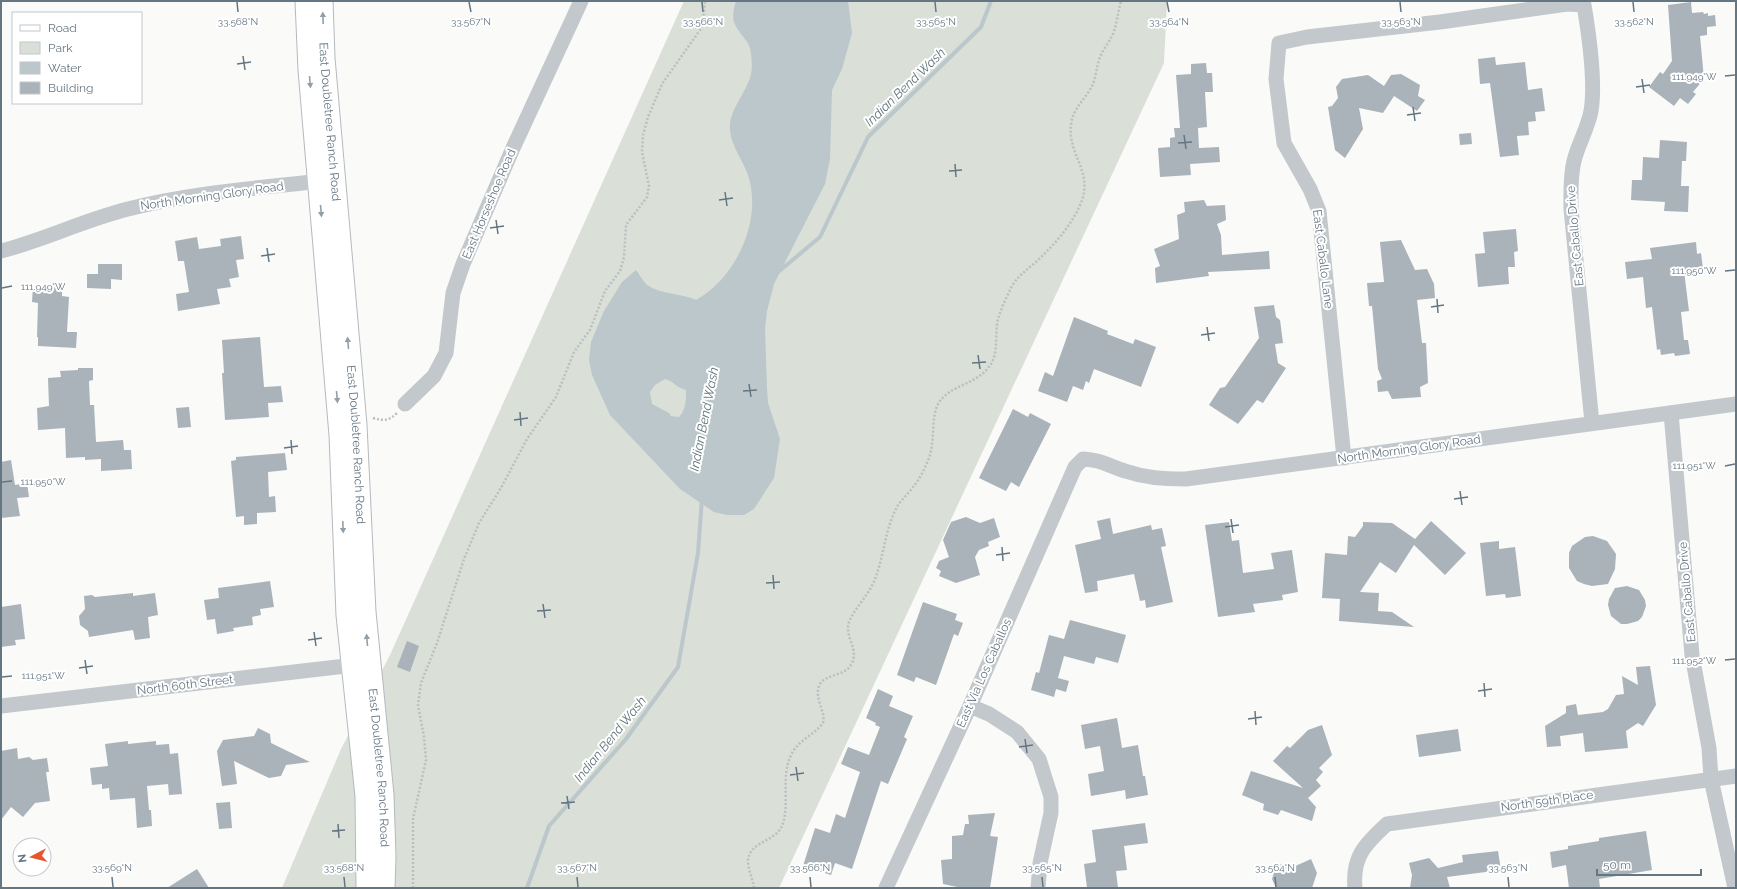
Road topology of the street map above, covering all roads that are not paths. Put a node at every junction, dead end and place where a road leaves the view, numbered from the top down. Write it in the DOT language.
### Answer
graph roads {
  1 [pos="306,1"];
  2 [pos="322,1"];
  3 [pos="581,1"];
  4 [pos="1491,8"];
  5 [pos="316,58"];
  6 [pos="326,180"];
  7 [pos="1,251"];
  8 [pos="405,404"];
  9 [pos="1736,404"];
  10 [pos="1671,413"];
  11 [pos="1592,423"];
  12 [pos="348,426"];
  13 [pos="1344,458"];
  14 [pos="1083,459"];
  15 [pos="361,664"];
  16 [pos="1,706"];
  17 [pos="970,706"];
  18 [pos="1736,776"];
  19 [pos="1711,779"];
  20 [pos="367,888"];
  21 [pos="384,888"];
  22 [pos="886,888"];
  23 [pos="1038,888"];
  24 [pos="1355,888"];
  25 [pos="1735,888"];
  1 -- 5 [label="main road, East Doubletree Ranch Road"];
  5 -- 2 [label="main road, East Doubletree Ranch Road, one-way"];
  3 -- 8 [label="street, East Horseshoe Road"];
  4 -- 11 [label="street, East Caballo Drive"];
  4 -- 13 [label="street, East Caballo Lane"];
  5 -- 6 [label="main road, East Doubletree Ranch Road"];
  6 -- 7 [label="street, North Morning Glory Road"];
  6 -- 12 [label="main road, East Doubletree Ranch Road, one-way"];
  12 -- 6 [label="main road, East Doubletree Ranch Road, one-way"];
  9 -- 10 [label="street, North Morning Glory Road"];
  10 -- 11 [label="street, North Morning Glory Road"];
  10 -- 19 [label="street, East Caballo Drive"];
  11 -- 13 [label="street, North Morning Glory Road"];
  12 -- 15 [label="main road, East Doubletree Ranch Road"];
  13 -- 14 [label="street, North Morning Glory Road"];
  14 -- 17 [label="street, East Via Los Caballos"];
  15 -- 16 [label="street, North 60th Street"];
  15 -- 20 [label="main road, East Doubletree Ranch Road"];
  15 -- 21 [label="main road, East Doubletree Ranch Road"];
  17 -- 22 [label="street, East Via Los Caballos"];
  17 -- 23 [label="street"];
  18 -- 19 [label="street, North 59th Place"];
  19 -- 24 [label="street, North 59th Place"];
  19 -- 25 [label="street, East Caballo Drive"];
}
